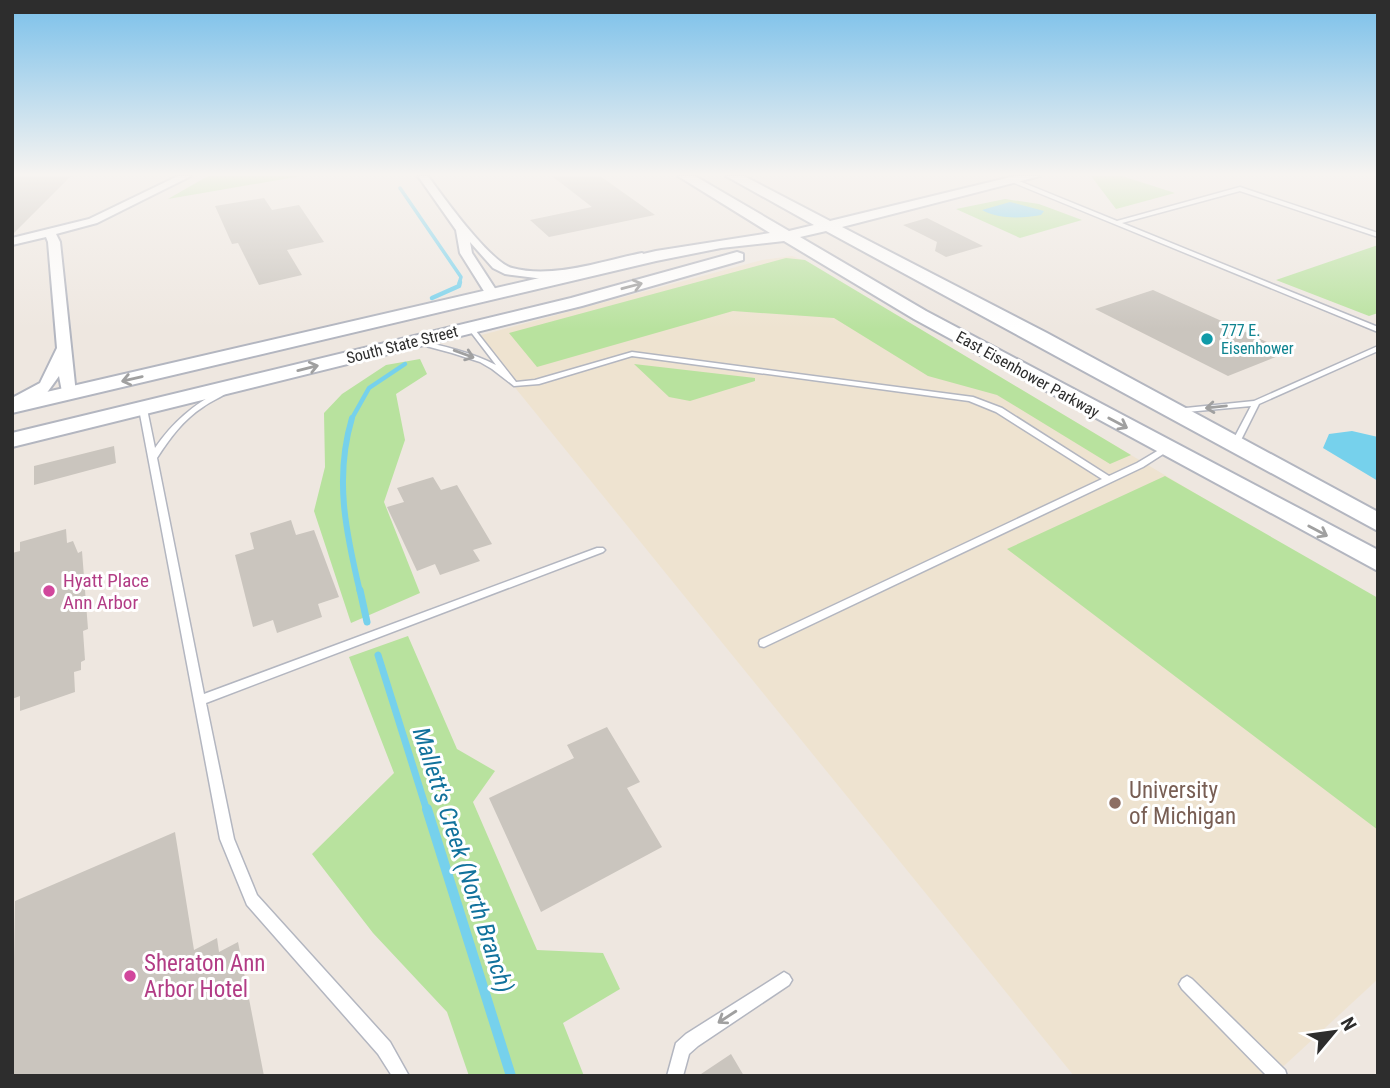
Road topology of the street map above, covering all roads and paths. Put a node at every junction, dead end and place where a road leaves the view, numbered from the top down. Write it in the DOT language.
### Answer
graph roads {
  1 [pos="71,227"];
  2 [pos="460,227"];
  3 [pos="770,227"];
  4 [pos="824,227"];
  5 [pos="828,227"];
  6 [pos="1126,227"];
  7 [pos="1354,227"];
  8 [pos="462,230"];
  9 [pos="50,234"];
  10 [pos="1378,235"];
  11 [pos="786,236"];
  12 [pos="12,242"];
  13 [pos="655,257"];
  14 [pos="823,259"];
  15 [pos="492,293"];
  16 [pos="576,302"];
  17 [pos="402,315"];
  18 [pos="470,327"];
  19 [pos="1378,330"];
  20 [pos="330,332"];
  21 [pos="1040,337"];
  22 [pos="414,342"];
  23 [pos="62,347"];
  24 [pos="1378,348"];
  25 [pos="1083,361"];
  26 [pos="510,377"];
  27 [pos="241,384"];
  28 [pos="68,394"];
  29 [pos="1256,402"];
  30 [pos="12,405"];
  31 [pos="142,409"];
  32 [pos="1175,411"];
  33 [pos="12,429"];
  34 [pos="12,440"];
  35 [pos="1236,444"];
  36 [pos="1167,449"];
  37 [pos="152,459"];
  38 [pos="1108,479"];
  39 [pos="1368,518"];
  40 [pos="600,550"];
  41 [pos="1378,562"];
  42 [pos="764,643"];
  43 [pos="200,700"];
  44 [pos="784,980"];
  45 [pos="1187,984"];
  46 [pos="401,1076"];
  47 [pos="675,1076"];
  48 [pos="1279,1076"];
  1 -- 9 [label="street"];
  2 -- 8 [label="street"];
  3 -- 11 [label="main road, East Eisenhower Parkway"];
  4 -- 11 [label="main road, South State Street"];
  5 -- 21 [label="main road, East Eisenhower Parkway"];
  6 -- 19 [label="lane"];
  7 -- 10 [label="lane"];
  8 -- 13 [label="street"];
  8 -- 15 [label="street"];
  9 -- 12 [label="street"];
  9 -- 23 [label="street"];
  11 -- 13 [label="main road, South State Street"];
  11 -- 14 [label="main road, East Eisenhower Parkway"];
  16 -- 11 [label="main road, South State Street, one-way"];
  11 -- 21 [label="main road"];
  13 -- 15 [label="main road, South State Street"];
  14 -- 25 [label="main road"];
  14 -- 36 [label="main road, East Eisenhower Parkway, one-way"];
  15 -- 16 [label="main road"];
  15 -- 17 [label="main road, South State Street"];
  16 -- 18 [label="main road, South State Street"];
  17 -- 18 [label="main road"];
  17 -- 20 [label="main road, South State Street"];
  18 -- 22 [label="main road, South State Street"];
  18 -- 26 [label="lane"];
  20 -- 28 [label="main road, South State Street, one-way"];
  20 -- 31 [label="main road"];
  21 -- 25 [label="main road, East Eisenhower Parkway"];
  22 -- 26 [label="lane, one-way"];
  27 -- 22 [label="main road, South State Street, one-way"];
  23 -- 28 [label="street"];
  23 -- 30 [label="street"];
  24 -- 29 [label="lane"];
  25 -- 32 [label="main road, East Eisenhower Parkway"];
  26 -- 38 [label="lane"];
  27 -- 31 [label="main road, South State Street"];
  27 -- 37 [label="lane"];
  28 -- 30 [label="main road, South State Street"];
  28 -- 33 [label="main road"];
  29 -- 32 [label="lane, one-way"];
  29 -- 35 [label="lane"];
  31 -- 34 [label="main road, South State Street"];
  31 -- 37 [label="lane"];
  32 -- 35 [label="main road, East Eisenhower Parkway"];
  35 -- 39 [label="main road, East Eisenhower Parkway"];
  36 -- 38 [label="lane"];
  36 -- 39 [label="main road"];
  36 -- 41 [label="main road, East Eisenhower Parkway, one-way"];
  37 -- 43 [label="lane"];
  38 -- 42 [label="lane"];
  40 -- 43 [label="lane"];
  43 -- 46 [label="lane"];
  44 -- 47 [label="lane, one-way"];
  45 -- 48 [label="lane"];
}
